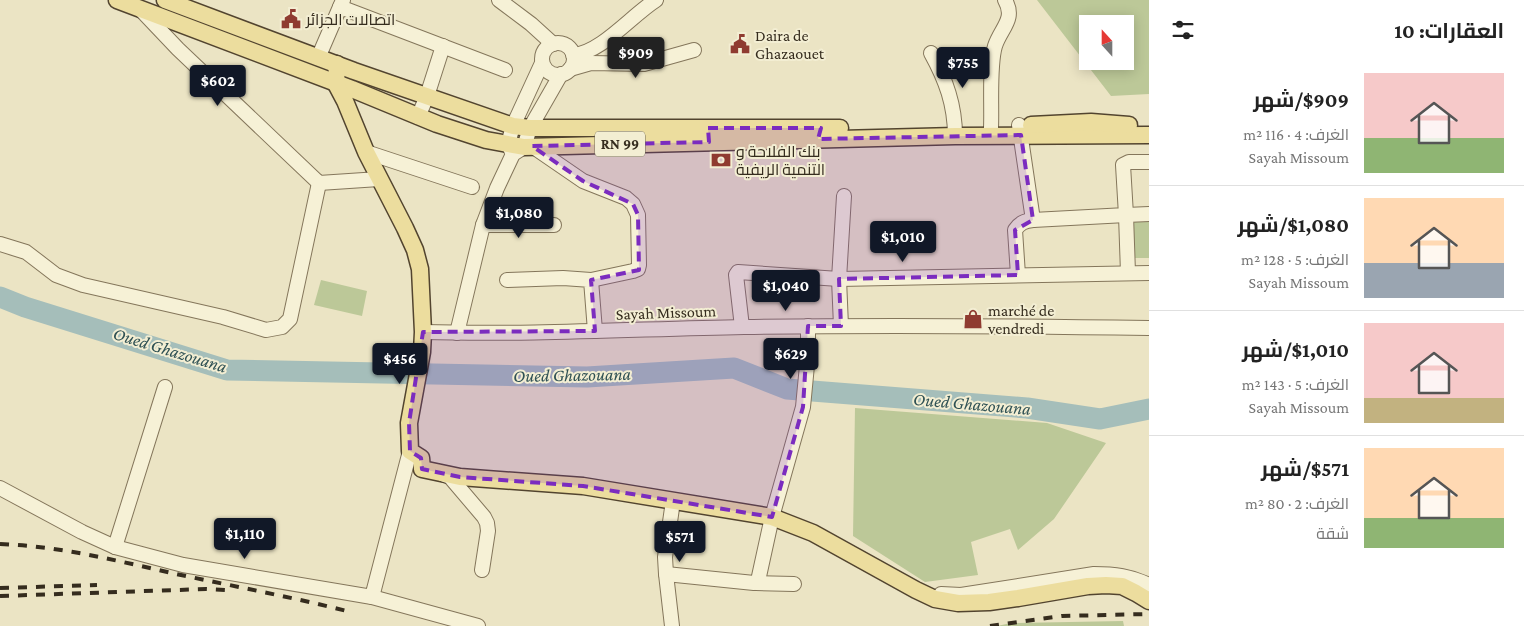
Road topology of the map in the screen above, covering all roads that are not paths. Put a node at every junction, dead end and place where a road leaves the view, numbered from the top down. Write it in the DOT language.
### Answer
graph roads {
  1 [pos="117,0"];
  2 [pos="165,0"];
  3 [pos="499,0"];
  4 [pos="656,0"];
  5 [pos="1005,0"];
  6 [pos="342,3"];
  7 [pos="140,9"];
  8 [pos="553,44"];
  9 [pos="443,46"];
  10 [pos="694,50"];
  11 [pos="931,53"];
  12 [pos="573,55"];
  13 [pos="318,58"];
  14 [pos="542,63"];
  15 [pos="337,64"];
  16 [pos="505,70"];
  17 [pos="354,71"];
  18 [pos="565,71"];
  19 [pos="336,84"];
  20 [pos="349,95"];
  21 [pos="427,96"];
  22 [pos="418,117"];
  23 [pos="513,126"];
  24 [pos="1149,126"];
  25 [pos="530,128"];
  26 [pos="991,128"];
  27 [pos="1020,130"];
  28 [pos="955,132"];
  29 [pos="1149,134"];
  30 [pos="633,136"];
  31 [pos="519,148"];
  32 [pos="366,152"];
  33 [pos="1149,162"];
  34 [pos="379,178"];
  35 [pos="319,183"];
  36 [pos="472,187"];
  37 [pos="844,196"];
  38 [pos="1149,214"];
  39 [pos="1126,215"];
  40 [pos="1033,220"];
  41 [pos="554,224"];
  42 [pos="484,225"];
  43 [pos="0,244"];
  44 [pos="1128,273"];
  45 [pos="1149,273"];
  46 [pos="1018,275"];
  47 [pos="839,279"];
  48 [pos="507,280"];
  49 [pos="591,280"];
  50 [pos="808,326"];
  51 [pos="841,326"];
  52 [pos="742,327"];
  53 [pos="1149,328"];
  54 [pos="595,331"];
  55 [pos="423,332"];
  56 [pos="457,333"];
  57 [pos="165,387"];
  58 [pos="410,451"];
  59 [pos="422,469"];
  60 [pos="0,488"];
  61 [pos="673,501"];
  62 [pos="772,517"];
  63 [pos="115,547"];
  64 [pos="482,570"];
  65 [pos="666,574"];
  66 [pos="756,583"];
  67 [pos="794,584"];
  68 [pos="1149,585"];
  69 [pos="916,590"];
  70 [pos="372,597"];
  71 [pos="1149,601"];
  72 [pos="478,626"];
  73 [pos="672,626"];
  1 -- 7 [label="main road"];
  2 -- 13 [label="main road, RN 99"];
  3 -- 8 [label="street"];
  4 -- 12 [label="street"];
  5 -- 26 [label="street"];
  6 -- 9 [label="street"];
  6 -- 13 [label="street"];
  7 -- 19 [label="main road"];
  7 -- 35 [label="street"];
  8 -- 12 [label="street"];
  8 -- 14 [label="street"];
  9 -- 16 [label="street"];
  9 -- 21 [label="street"];
  10 -- 18 [label="street"];
  11 -- 28 [label="street"];
  12 -- 18 [label="street"];
  13 -- 15 [label="main road, RN 99"];
  14 -- 18 [label="street"];
  14 -- 23 [label="street"];
  15 -- 17 [label="main road, RN 99"];
  15 -- 19 [label="main road"];
  17 -- 20 [label="main road"];
  17 -- 21 [label="main road, RN 99"];
  18 -- 25 [label="street"];
  19 -- 20 [label="main road"];
  20 -- 22 [label="main road, RN 99"];
  20 -- 32 [label="main road"];
  21 -- 22 [label="street"];
  21 -- 23 [label="main road, RN 99"];
  22 -- 31 [label="main road, RN 99"];
  23 -- 25 [label="main road, RN 99"];
  23 -- 31 [label="street"];
  24 -- 27 [label="main road, RN 99"];
  25 -- 30 [label="main road, RN 99"];
  25 -- 31 [label="street"];
  26 -- 27 [label="main road, RN 99"];
  26 -- 28 [label="main road, RN 99"];
  27 -- 28 [label="main road, RN 99"];
  27 -- 29 [label="main road, RN 99"];
  27 -- 40 [label="street"];
  28 -- 30 [label="main road, RN 99"];
  30 -- 31 [label="main road, RN 99"];
  31 -- 42 [label="street"];
  31 -- 49 [label="street"];
  32 -- 34 [label="main road"];
  32 -- 36 [label="street"];
  33 -- 39 [label="street"];
  34 -- 35 [label="street"];
  34 -- 55 [label="main road"];
  35 -- 43 [label="street"];
  37 -- 47 [label="street"];
  38 -- 39 [label="street"];
  39 -- 40 [label="street"];
  39 -- 44 [label="street"];
  40 -- 46 [label="street"];
  41 -- 42 [label="street"];
  42 -- 56 [label="street"];
  44 -- 45 [label="street"];
  44 -- 46 [label="street"];
  46 -- 47 [label="street"];
  47 -- 51 [label="street"];
  47 -- 52 [label="street"];
  48 -- 49 [label="street"];
  49 -- 54 [label="street"];
  50 -- 51 [label="street, Sayah Missoum"];
  50 -- 52 [label="street, Sayah Missoum"];
  50 -- 62 [label="street"];
  51 -- 53 [label="street, Sayah Missoum"];
  52 -- 54 [label="street, Sayah Missoum"];
  54 -- 56 [label="street, Sayah Missoum"];
  55 -- 56 [label="street, Sayah Missoum"];
  55 -- 58 [label="main road"];
  57 -- 63 [label="street"];
  58 -- 59 [label="main road"];
  58 -- 70 [label="street"];
  59 -- 61 [label="main road"];
  59 -- 64 [label="street"];
  60 -- 63 [label="street"];
  61 -- 62 [label="main road"];
  61 -- 65 [label="street"];
  62 -- 66 [label="street"];
  62 -- 69 [label="main road"];
  63 -- 70 [label="street"];
  65 -- 66 [label="street"];
  65 -- 73 [label="street"];
  66 -- 67 [label="street"];
  68 -- 69 [label="street"];
  69 -- 71 [label="main road"];
  70 -- 72 [label="street"];
}
